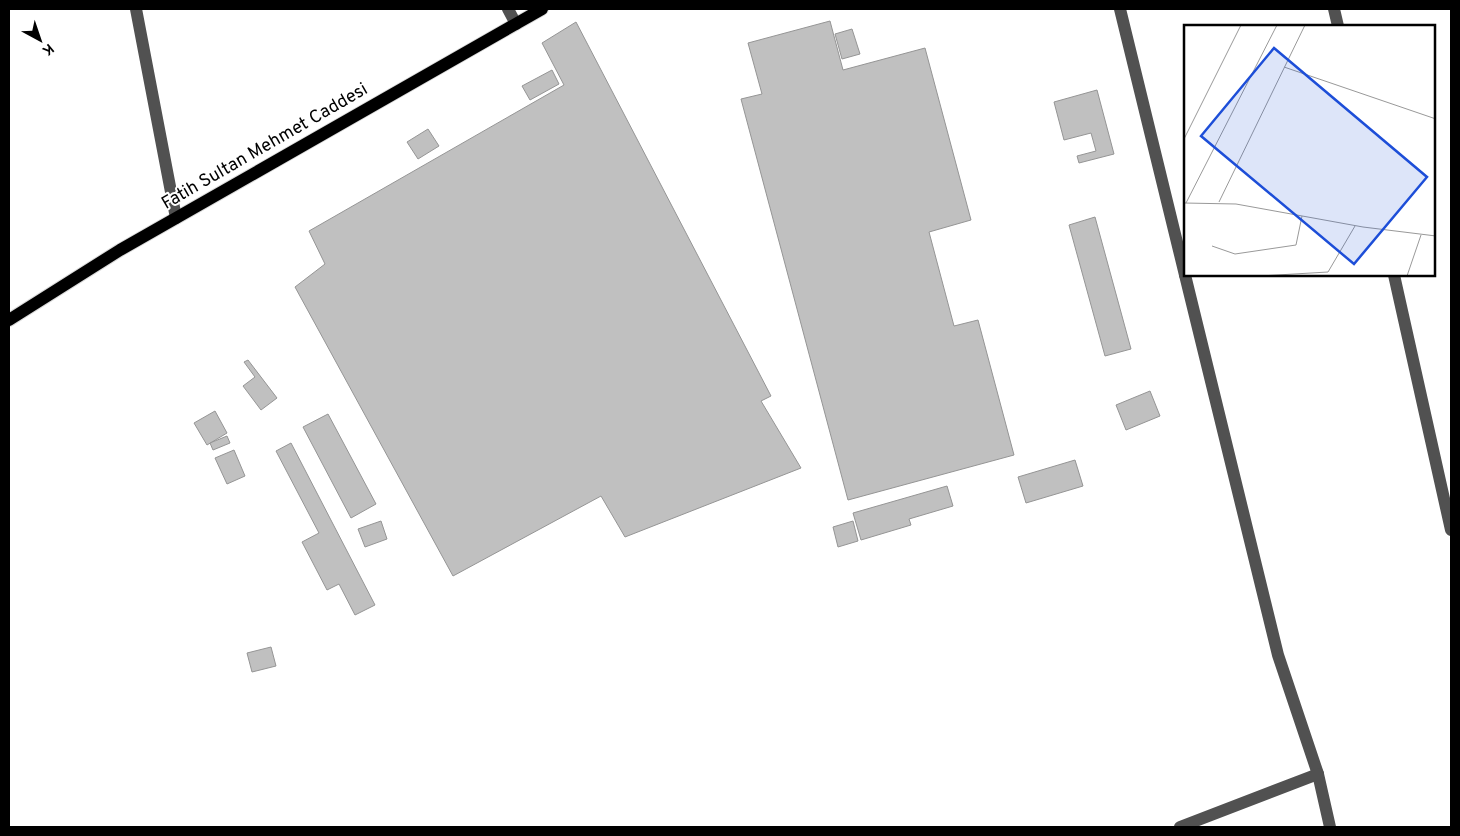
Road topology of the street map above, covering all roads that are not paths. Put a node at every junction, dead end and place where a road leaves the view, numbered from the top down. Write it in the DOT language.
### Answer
graph roads {
  1 [pos="136,9"];
  2 [pos="508,9"];
  3 [pos="542,9"];
  4 [pos="1120,9"];
  5 [pos="1334,9"];
  6 [pos="516,24"];
  7 [pos="1338,25"];
  8 [pos="176,218"];
  9 [pos="1184,271"];
  10 [pos="1185,276"];
  11 [pos="1394,276"];
  12 [pos="9,320"];
  13 [pos="1451,530"];
  14 [pos="1318,774"];
  15 [pos="1180,827"];
  16 [pos="1330,827"];
  1 -- 8 [label="street"];
  2 -- 6 [label="street"];
  3 -- 6 [label="main road, Fatih Sultan Mehmet Caddesi"];
  4 -- 9 [label="street"];
  5 -- 7 [label="street"];
  6 -- 8 [label="main road, Fatih Sultan Mehmet Caddesi"];
  8 -- 12 [label="main road, Fatih Sultan Mehmet Caddesi"];
  10 -- 14 [label="street"];
  11 -- 13 [label="street"];
  14 -- 15 [label="street"];
  14 -- 16 [label="street"];
}
